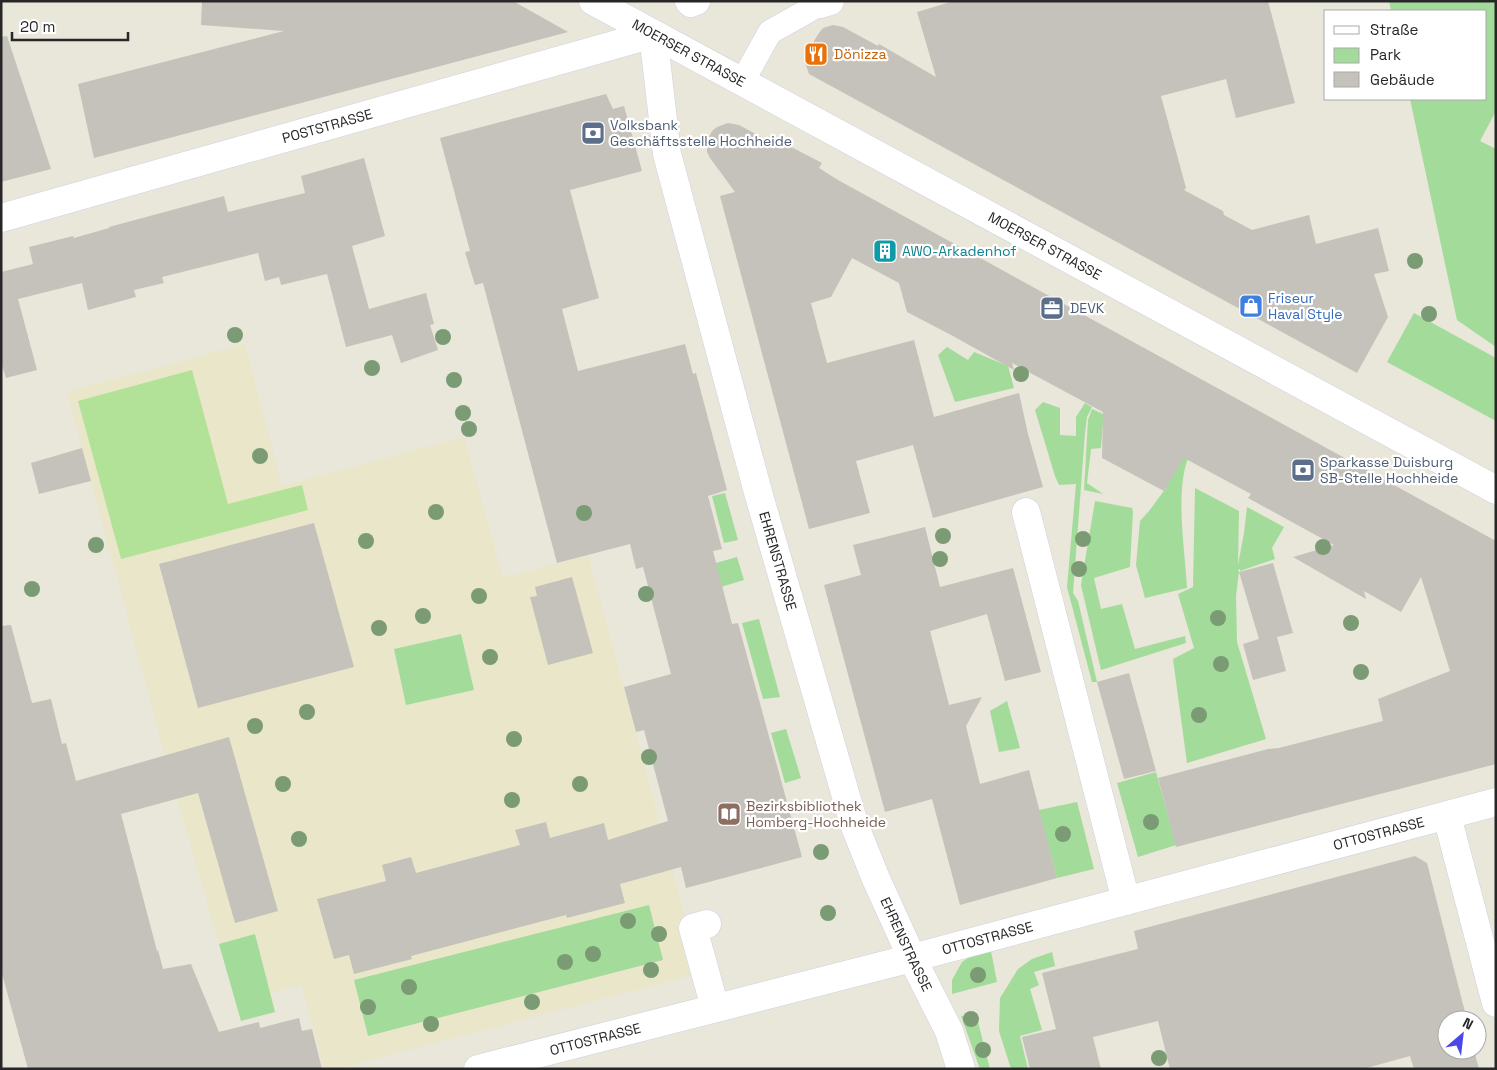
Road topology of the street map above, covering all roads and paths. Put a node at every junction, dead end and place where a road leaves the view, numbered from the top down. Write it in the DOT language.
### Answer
graph roads {
  1 [pos="593,1"];
  2 [pos="689,1"];
  3 [pos="696,1"];
  4 [pos="823,2"];
  5 [pos="653,34"];
  6 [pos="742,82"];
  7 [pos="1,218"];
  8 [pos="1496,490"];
  9 [pos="1026,512"];
  10 [pos="1496,802"];
  11 [pos="1447,816"];
  12 [pos="1126,901"];
  13 [pos="707,924"];
  14 [pos="912,958"];
  15 [pos="1496,1003"];
  16 [pos="715,1008"];
  17 [pos="491,1067"];
  18 [pos="961,1069"];
  1 -- 5 [label="street, MOERSER STRASSE"];
  2 -- 3 [label="street"];
  4 -- 6 [label="lane"];
  5 -- 6 [label="street, MOERSER STRASSE"];
  5 -- 7 [label="street, POSTSTRASSE"];
  5 -- 14 [label="street, EHRENSTRASSE"];
  6 -- 8 [label="street, MOERSER STRASSE"];
  9 -- 12 [label="street"];
  10 -- 11 [label="street, OTTOSTRASSE"];
  11 -- 12 [label="street, OTTOSTRASSE"];
  11 -- 15 [label="street"];
  12 -- 14 [label="street, OTTOSTRASSE"];
  13 -- 16 [label="street"];
  14 -- 16 [label="street, OTTOSTRASSE"];
  14 -- 18 [label="street, EHRENSTRASSE"];
  16 -- 17 [label="street, OTTOSTRASSE"];
}
